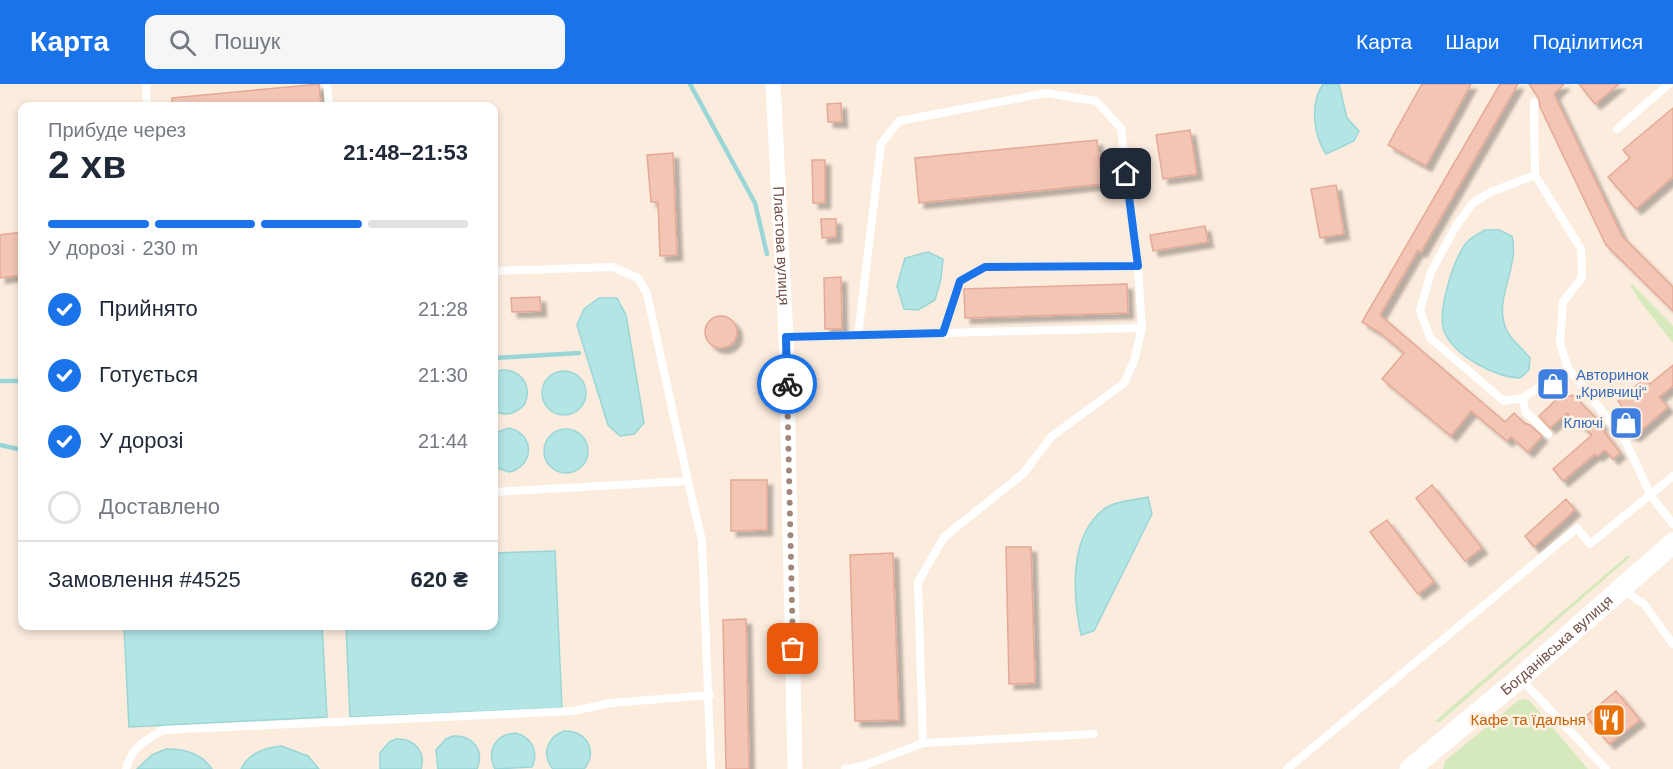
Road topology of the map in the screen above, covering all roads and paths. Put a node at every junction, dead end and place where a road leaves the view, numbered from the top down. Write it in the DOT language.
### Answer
graph roads {
  1 [pos="146,84"];
  2 [pos="327,84"];
  3 [pos="773,84"];
  4 [pos="1669,84"];
  5 [pos="147,102"];
  6 [pos="329,102"];
  7 [pos="1534,102"];
  8 [pos="1617,129"];
  9 [pos="1535,175"];
  10 [pos="1138,266"];
  11 [pos="498,271"];
  12 [pos="1142,328"];
  13 [pos="943,333"];
  14 [pos="858,336"];
  15 [pos="786,337"];
  16 [pos="1569,368"];
  17 [pos="1524,398"];
  18 [pos="1548,434"];
  19 [pos="1673,476"];
  20 [pos="688,480"];
  21 [pos="498,492"];
  22 [pos="1651,496"];
  23 [pos="1673,524"];
  24 [pos="1673,543"];
  25 [pos="1621,589"];
  26 [pos="1673,644"];
  27 [pos="1520,678"];
  28 [pos="710,694"];
  29 [pos="1094,734"];
  30 [pos="922,743"];
  31 [pos="1418,767"];
  32 [pos="126,769"];
  33 [pos="711,769"];
  34 [pos="795,769"];
  35 [pos="845,769"];
  36 [pos="1287,769"];
  37 [pos="1606,769"];
  1 -- 5 [label="lane"];
  2 -- 6 [label="lane"];
  3 -- 15 [label="street, Пластова вулиця"];
  4 -- 8 [label="lane"];
  7 -- 9 [label="lane"];
  9 -- 16 [label="lane"];
  9 -- 17 [label="lane"];
  10 -- 12 [label="lane"];
  10 -- 13 [label="lane"];
  10 -- 14 [label="lane"];
  11 -- 20 [label="lane"];
  12 -- 13 [label="lane"];
  12 -- 30 [label="lane"];
  13 -- 14 [label="lane"];
  14 -- 15 [label="lane"];
  15 -- 34 [label="street, Пластова вулиця"];
  16 -- 17 [label="lane"];
  16 -- 22 [label="lane"];
  17 -- 18 [label="lane"];
  19 -- 22 [label="lane"];
  20 -- 21 [label="lane"];
  20 -- 28 [label="lane"];
  22 -- 23 [label="lane"];
  22 -- 36 [label="lane"];
  24 -- 25 [label="main road, Богданівська вулиця"];
  25 -- 26 [label="lane"];
  25 -- 27 [label="main road, Богданівська вулиця"];
  27 -- 31 [label="main road, Богданівська вулиця"];
  27 -- 37 [label="lane"];
  28 -- 32 [label="lane"];
  28 -- 33 [label="lane"];
  29 -- 30 [label="lane"];
  30 -- 35 [label="lane"];
}
